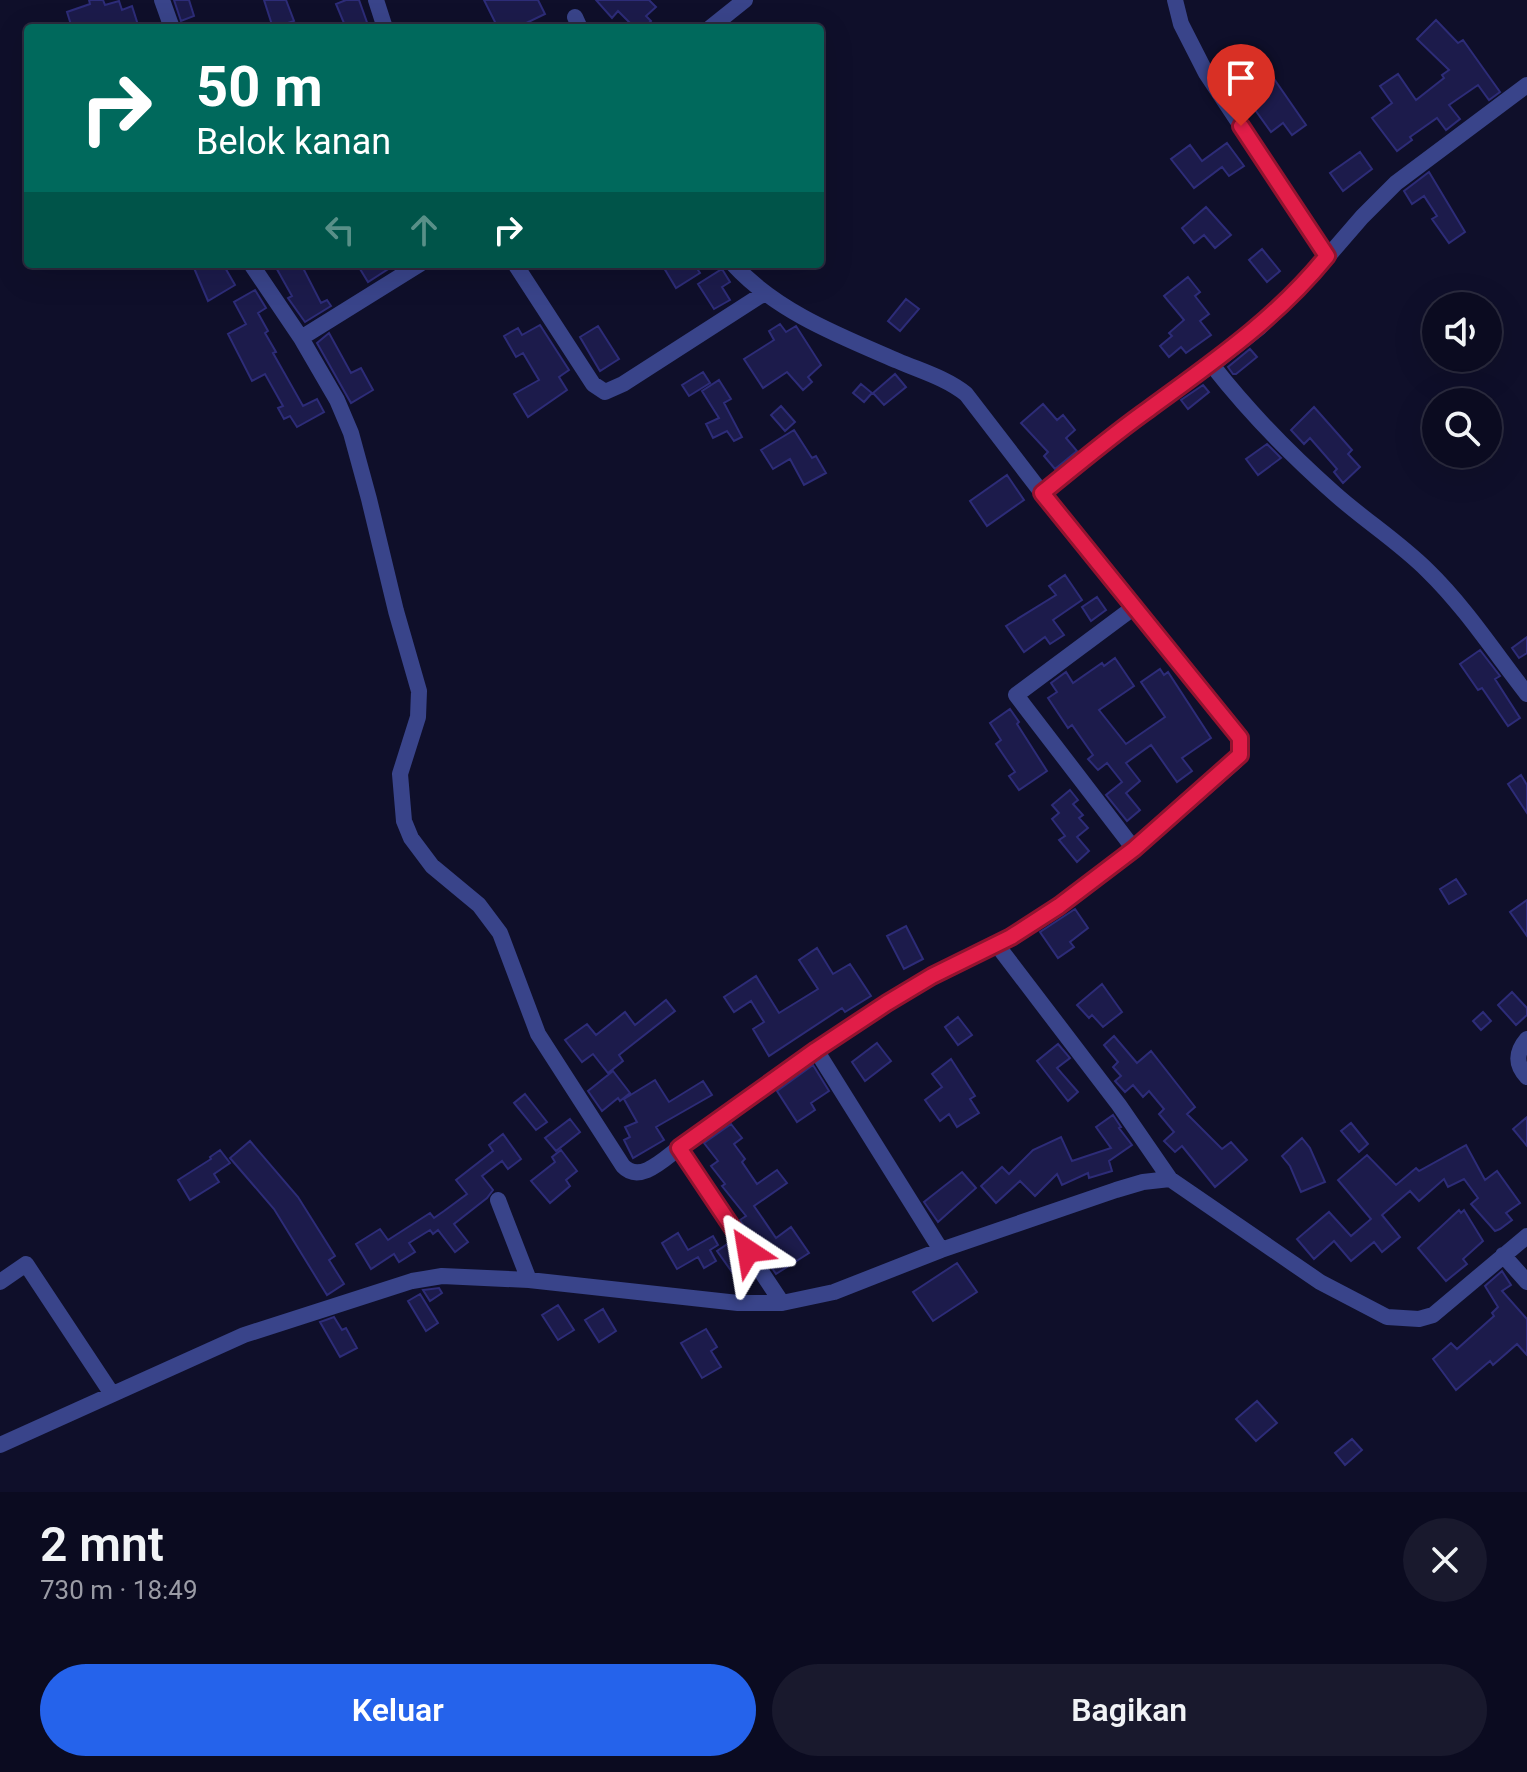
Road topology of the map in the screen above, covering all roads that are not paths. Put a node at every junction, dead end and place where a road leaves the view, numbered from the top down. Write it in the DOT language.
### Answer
graph roads {
  1 [pos="162,0"];
  2 [pos="376,0"];
  3 [pos="745,0"];
  4 [pos="1175,0"];
  5 [pos="171,24"];
  6 [pos="384,24"];
  7 [pos="715,24"];
  8 [pos="1527,85"];
  9 [pos="1327,256"];
  10 [pos="254,268"];
  11 [pos="414,268"];
  12 [pos="518,268"];
  13 [pos="737,268"];
  14 [pos="763,294"];
  15 [pos="301,338"];
  16 [pos="1212,365"];
  17 [pos="1042,493"];
  18 [pos="1133,608"];
  19 [pos="1527,694"];
  20 [pos="1134,849"];
  21 [pos="997,945"];
  22 [pos="1527,1039"];
  23 [pos="816,1050"];
  24 [pos="1527,1077"];
  25 [pos="679,1148"];
  26 [pos="1170,1179"];
  27 [pos="498,1200"];
  28 [pos="1527,1236"];
  29 [pos="941,1250"];
  30 [pos="1503,1255"];
  31 [pos="529,1280"];
  32 [pos="0,1282"];
  33 [pos="1527,1282"];
  34 [pos="782,1303"];
  35 [pos="112,1394"];
  36 [pos="0,1445"];
  1 -- 5 [label="street"];
  2 -- 6 [label="street"];
  3 -- 7 [label="street"];
  4 -- 9 [label="street"];
  8 -- 9 [label="street"];
  9 -- 16 [label="street"];
  10 -- 15 [label="street"];
  11 -- 15 [label="street"];
  12 -- 14 [label="street"];
  13 -- 14 [label="street"];
  14 -- 17 [label="street"];
  15 -- 25 [label="street"];
  16 -- 17 [label="street"];
  16 -- 19 [label="street"];
  17 -- 18 [label="street"];
  18 -- 20 [label="street"];
  18 -- 20 [label="street"];
  20 -- 21 [label="street"];
  21 -- 23 [label="street"];
  21 -- 26 [label="street"];
  22 -- 24 [label="street"];
  23 -- 25 [label="street"];
  23 -- 29 [label="street"];
  25 -- 34 [label="street"];
  26 -- 29 [label="street"];
  26 -- 30 [label="street"];
  27 -- 31 [label="street"];
  28 -- 30 [label="street"];
  29 -- 34 [label="street"];
  30 -- 33 [label="street"];
  31 -- 34 [label="street"];
  31 -- 35 [label="street"];
  32 -- 35 [label="street"];
  35 -- 36 [label="street"];
}
